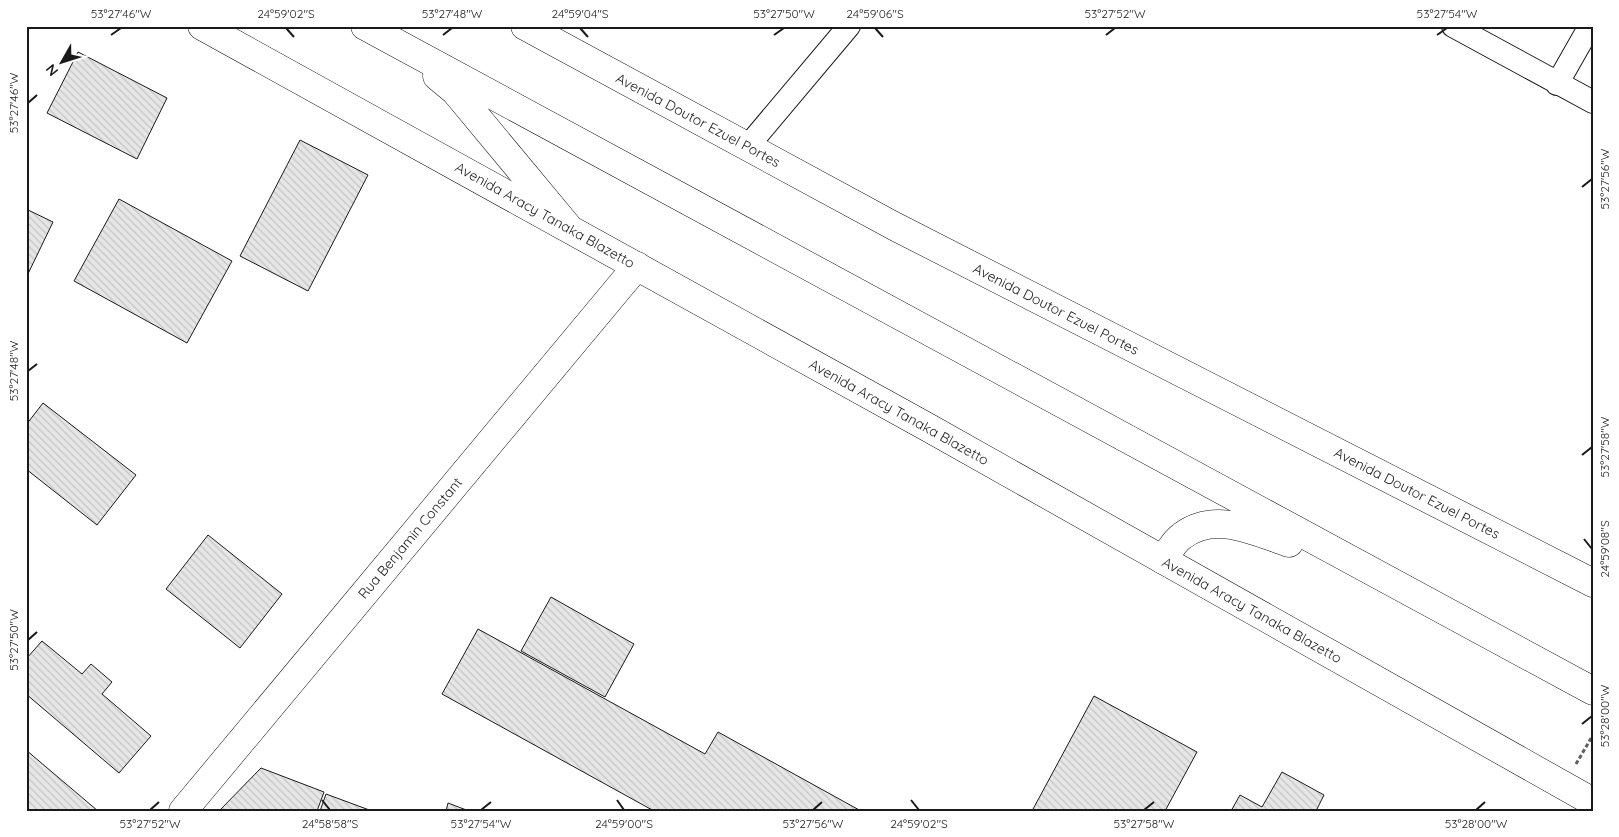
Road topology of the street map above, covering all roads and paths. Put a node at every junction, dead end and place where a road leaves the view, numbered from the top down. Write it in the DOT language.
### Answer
graph roads {
  1 [pos="202,26"];
  2 [pos="365,26"];
  3 [pos="524,26"];
  4 [pos="849,26"];
  5 [pos="1453,26"];
  6 [pos="1590,26"];
  7 [pos="404,47"];
  8 [pos="1557,84"];
  9 [pos="1593,102"];
  10 [pos="748,146"];
  11 [pos="568,227"];
  12 [pos="636,266"];
  13 [pos="1163,560"];
  14 [pos="1377,573"];
  15 [pos="1593,583"];
  16 [pos="1593,691"];
  17 [pos="1593,735"];
  18 [pos="1564,786"];
  19 [pos="1593,802"];
  20 [pos="183,811"];
  1 -- 11 [label="main road, Avenida Aracy Tanaka Blazetto"];
  2 -- 7 [label="main road"];
  3 -- 10 [label="main road, Avenida Doutor Ezuel Portes"];
  4 -- 10 [label="street"];
  5 -- 8 [label="street"];
  6 -- 8 [label="street"];
  7 -- 11 [label="main road"];
  7 -- 14 [label="main road"];
  8 -- 9 [label="street"];
  10 -- 15 [label="main road, Avenida Doutor Ezuel Portes"];
  11 -- 12 [label="main road, Avenida Aracy Tanaka Blazetto"];
  12 -- 13 [label="main road, Avenida Aracy Tanaka Blazetto"];
  12 -- 20 [label="main road, Rua Benjamin Constant"];
  13 -- 14 [label="main road"];
  13 -- 18 [label="main road, Avenida Aracy Tanaka Blazetto"];
  14 -- 16 [label="main road"];
  17 -- 18 [label="path"];
  18 -- 19 [label="main road, Avenida Aracy Tanaka Blazetto"];
}
